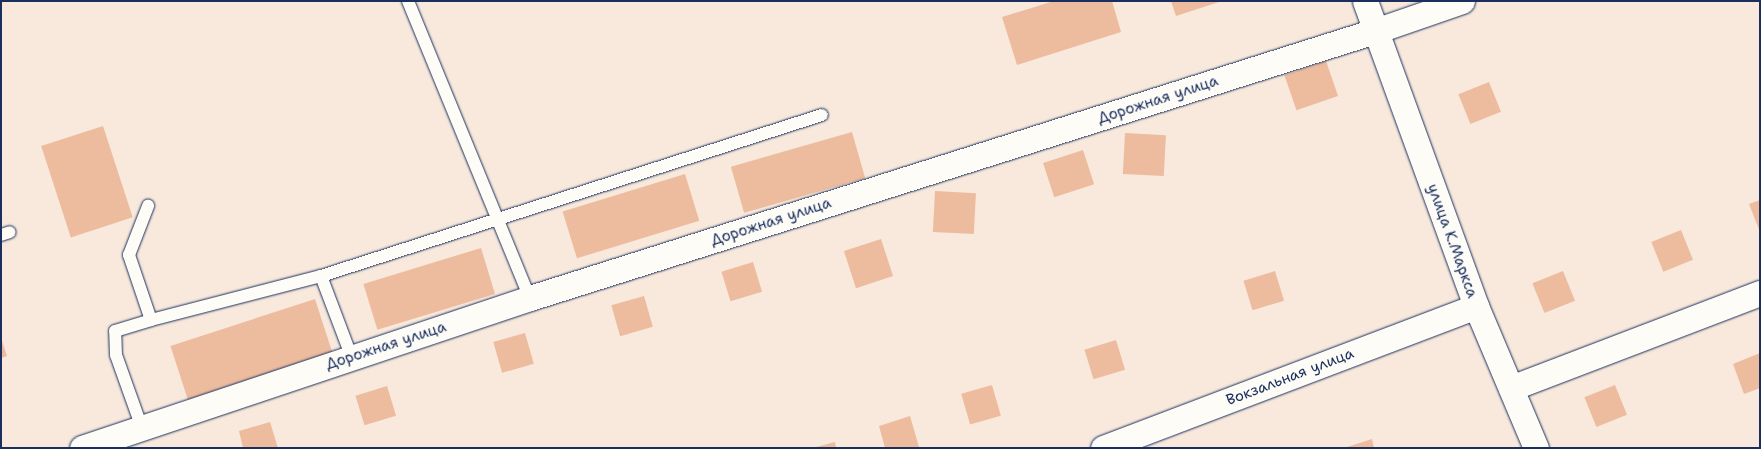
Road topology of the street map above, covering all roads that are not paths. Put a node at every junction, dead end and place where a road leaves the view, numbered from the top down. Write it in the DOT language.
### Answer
graph roads {
  1 [pos="408,1"];
  2 [pos="1365,1"];
  3 [pos="1462,1"];
  4 [pos="1375,31"];
  5 [pos="822,115"];
  6 [pos="148,206"];
  7 [pos="497,219"];
  8 [pos="321,276"];
  9 [pos="1760,293"];
  10 [pos="530,298"];
  11 [pos="1476,306"];
  12 [pos="151,320"];
  13 [pos="352,358"];
  14 [pos="1511,388"];
  15 [pos="142,428"];
  16 [pos="82,448"];
  17 [pos="1103,448"];
  18 [pos="1536,448"];
  1 -- 7 [label="lane"];
  2 -- 4 [label="street, улица К.Маркса"];
  3 -- 4 [label="street, Дорожная улица"];
  4 -- 10 [label="street, Дорожная улица"];
  4 -- 11 [label="street, улица К.Маркса"];
  5 -- 7 [label="lane"];
  6 -- 12 [label="lane"];
  7 -- 8 [label="lane"];
  7 -- 10 [label="lane"];
  8 -- 12 [label="lane"];
  8 -- 13 [label="lane"];
  9 -- 14 [label="street"];
  10 -- 13 [label="street, Дорожная улица"];
  11 -- 14 [label="street, улица К.Маркса"];
  11 -- 17 [label="street, Вокзальная улица"];
  12 -- 15 [label="lane"];
  13 -- 15 [label="street, Дорожная улица"];
  14 -- 18 [label="street, улица К.Маркса"];
  15 -- 16 [label="street, Дорожная улица"];
}
